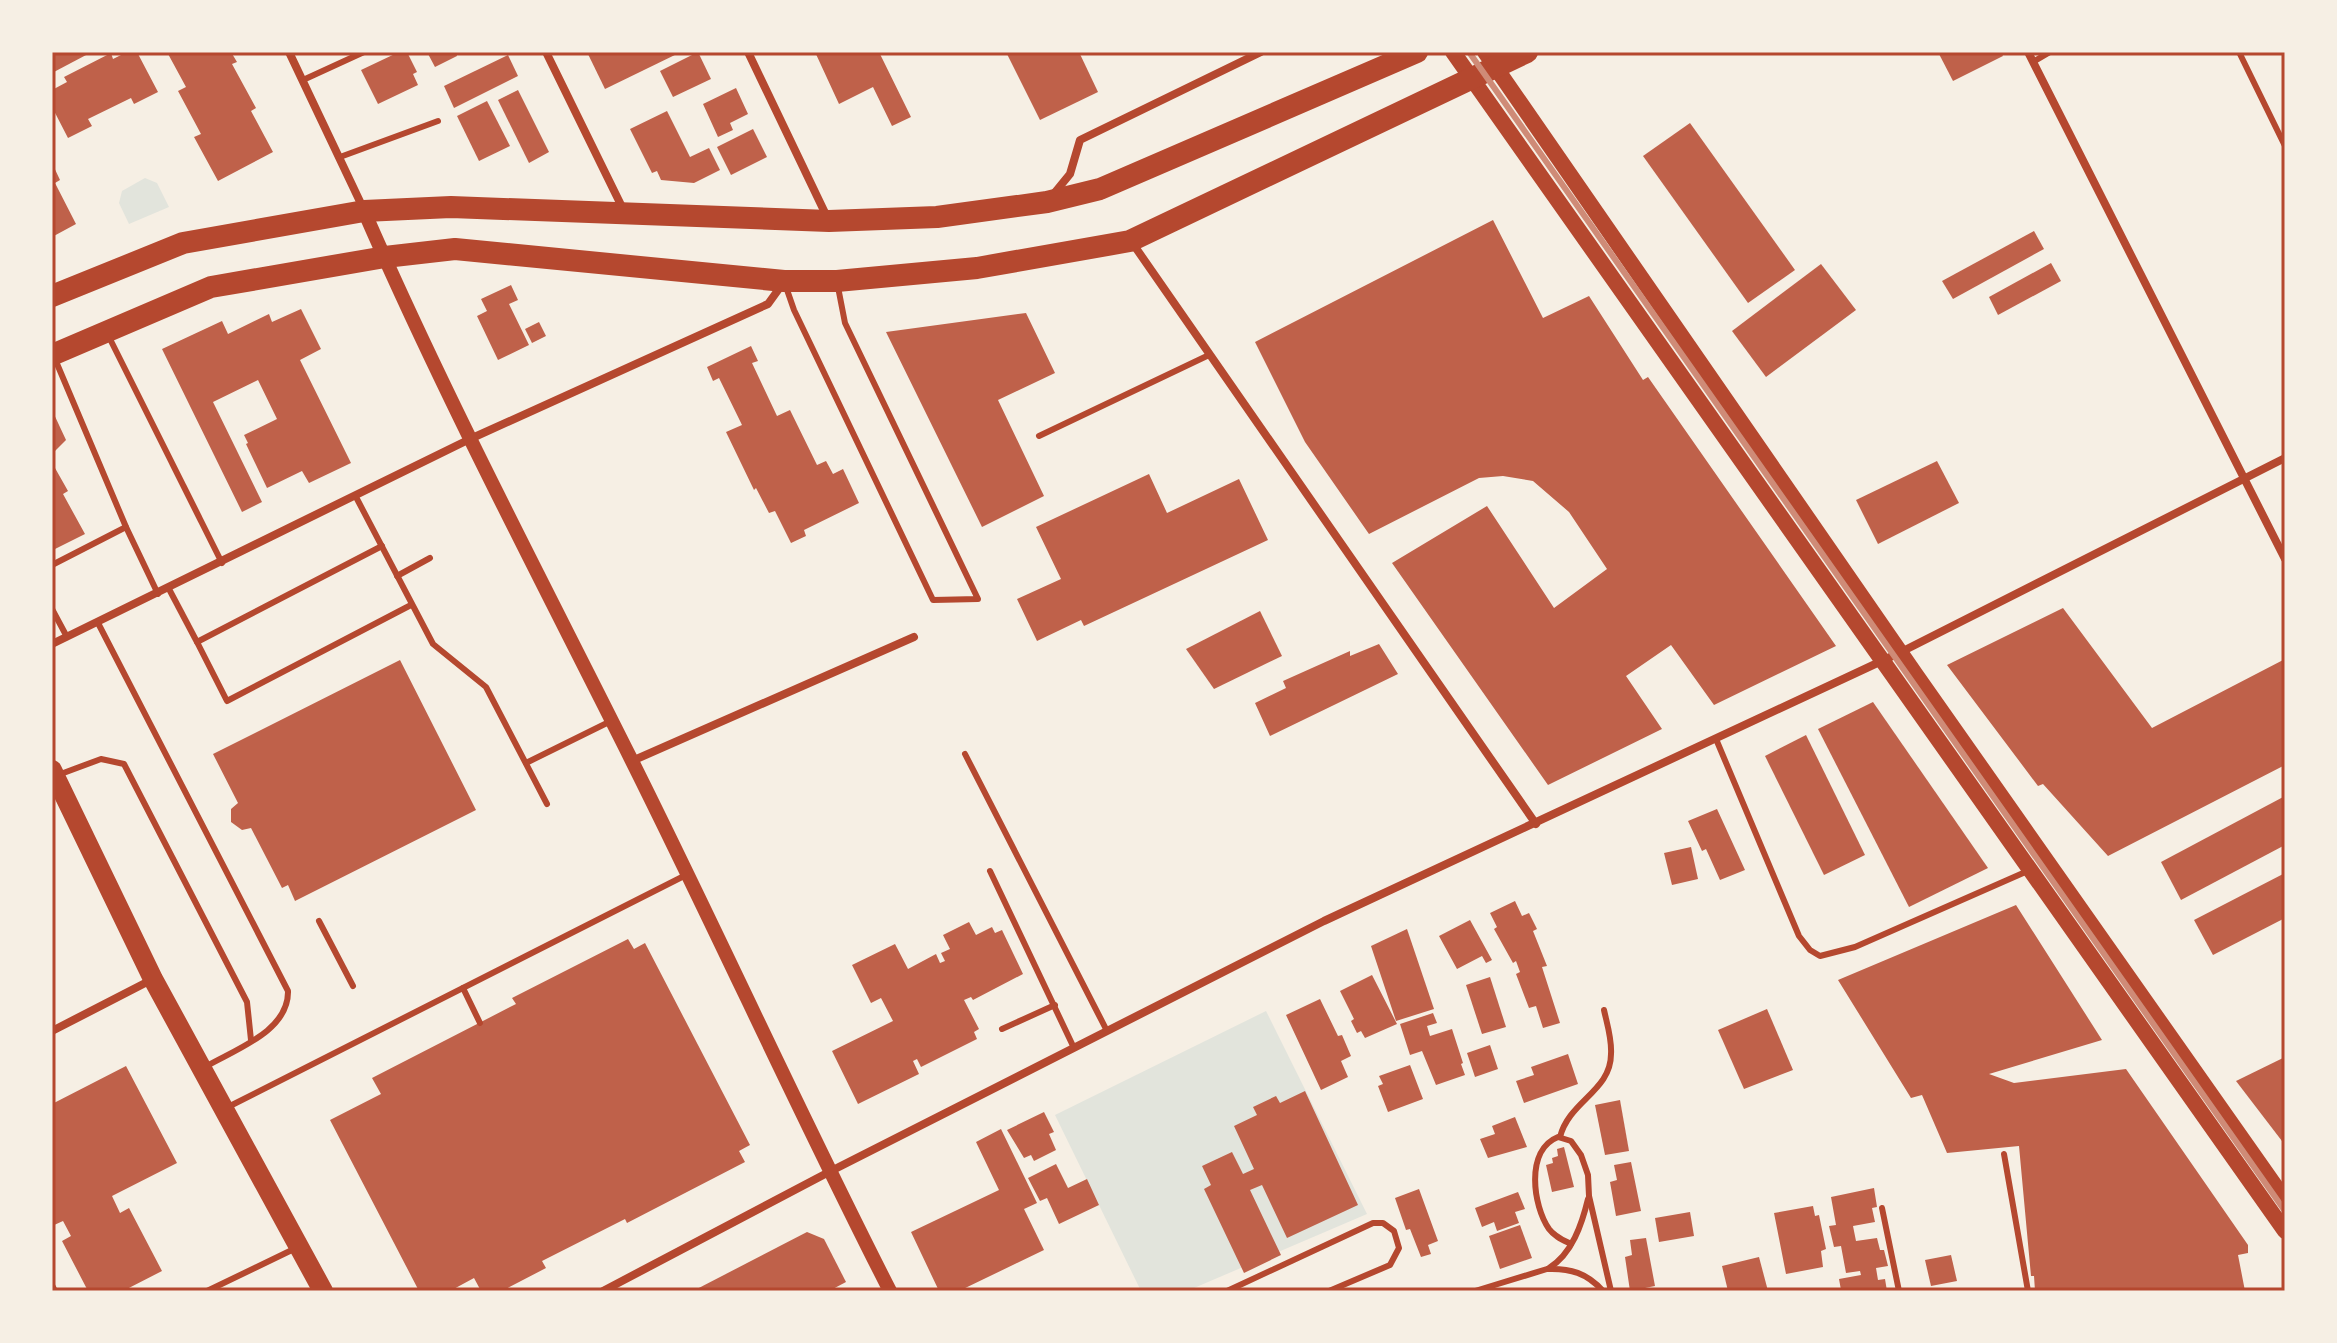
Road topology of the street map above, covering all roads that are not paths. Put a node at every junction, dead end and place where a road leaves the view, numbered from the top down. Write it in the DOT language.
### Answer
graph roads {
  1 [pos="289,52"];
  2 [pos="364,52"];
  3 [pos="546,52"];
  4 [pos="748,52"];
  5 [pos="1261,52"];
  6 [pos="1417,52"];
  7 [pos="1453,52"];
  8 [pos="1527,52"];
  9 [pos="2028,52"];
  10 [pos="2050,52"];
  11 [pos="2239,52"];
  12 [pos="1491,60"];
  13 [pos="2033,62"];
  14 [pos="303,80"];
  15 [pos="1472,80"];
  16 [pos="438,121"];
  17 [pos="2285,146"];
  18 [pos="340,157"];
  19 [pos="1047,202"];
  20 [pos="364,211"];
  21 [pos="626,214"];
  22 [pos="829,221"];
  23 [pos="1130,241"];
  24 [pos="385,257"];
  25 [pos="784,281"];
  26 [pos="837,281"];
  27 [pos="52,296"];
  28 [pos="106,332"];
  29 [pos="52,355"];
  30 [pos="1209,355"];
  31 [pos="1039,436"];
  32 [pos="470,439"];
  33 [pos="2285,458"];
  34 [pos="2245,477"];
  35 [pos="356,497"];
  36 [pos="126,527"];
  37 [pos="382,546"];
  38 [pos="430,558"];
  39 [pos="2285,559"];
  40 [pos="222,563"];
  41 [pos="52,565"];
  42 [pos="397,576"];
  43 [pos="169,589"];
  44 [pos="158,594"];
  45 [pos="411,605"];
  46 [pos="52,609"];
  47 [pos="98,623"];
  48 [pos="67,637"];
  49 [pos="914,637"];
  50 [pos="197,642"];
  51 [pos="52,644"];
  52 [pos="1901,652"];
  53 [pos="1882,661"];
  54 [pos="611,721"];
  55 [pos="1716,739"];
  56 [pos="965,754"];
  57 [pos="632,761"];
  58 [pos="526,763"];
  59 [pos="54,773"];
  60 [pos="547,804"];
  61 [pos="1536,824"];
  62 [pos="2030,870"];
  63 [pos="990,871"];
  64 [pos="686,875"];
  65 [pos="319,921"];
  66 [pos="153,979"];
  67 [pos="353,986"];
  68 [pos="463,988"];
  69 [pos="1055,1005"];
  70 [pos="1604,1010"];
  71 [pos="480,1023"];
  72 [pos="1002,1029"];
  73 [pos="52,1031"];
  74 [pos="1107,1031"];
  75 [pos="251,1040"];
  76 [pos="1074,1048"];
  77 [pos="202,1069"];
  78 [pos="224,1109"];
  79 [pos="1560,1137"];
  80 [pos="2004,1154"];
  81 [pos="829,1172"];
  82 [pos="1589,1196"];
  83 [pos="2285,1200"];
  84 [pos="1882,1208"];
  85 [pos="2285,1231"];
  86 [pos="1571,1244"];
  87 [pos="299,1246"];
  88 [pos="1547,1269"];
  89 [pos="52,1285"];
  90 [pos="55,1291"];
  91 [pos="207,1291"];
  92 [pos="323,1291"];
  93 [pos="603,1291"];
  94 [pos="890,1291"];
  95 [pos="1227,1291"];
  96 [pos="1329,1291"];
  97 [pos="1475,1291"];
  98 [pos="1603,1291"];
  99 [pos="1611,1291"];
  100 [pos="1899,1291"];
  101 [pos="2028,1291"];
  1 -- 14 [label="street"];
  2 -- 14 [label="lane"];
  3 -- 21 [label="street"];
  4 -- 22 [label="street"];
  5 -- 19 [label="street"];
  6 -- 19 [label="highway"];
  7 -- 15 [label="main road"];
  8 -- 12 [label="highway"];
  9 -- 13 [label="street"];
  10 -- 13 [label="lane"];
  11 -- 17 [label="lane"];
  12 -- 15 [label="highway"];
  12 -- 52 [label="main road"];
  13 -- 34 [label="street"];
  14 -- 18 [label="street"];
  15 -- 23 [label="highway"];
  15 -- 53 [label="main road"];
  16 -- 18 [label="lane"];
  18 -- 20 [label="street"];
  19 -- 22 [label="highway"];
  20 -- 21 [label="highway"];
  20 -- 24 [label="street"];
  20 -- 27 [label="highway"];
  21 -- 22 [label="highway"];
  23 -- 26 [label="highway"];
  23 -- 30 [label="street"];
  24 -- 25 [label="highway"];
  24 -- 28 [label="highway"];
  24 -- 32 [label="street"];
  25 -- 26 [label="highway"];
  25 -- 26 [label="lane"];
  25 -- 32 [label="street"];
  28 -- 29 [label="highway"];
  28 -- 40 [label="lane"];
  29 -- 36 [label="lane"];
  30 -- 31 [label="lane"];
  30 -- 61 [label="street"];
  32 -- 35 [label="street"];
  32 -- 54 [label="street"];
  33 -- 34 [label="street"];
  34 -- 39 [label="street"];
  34 -- 52 [label="street"];
  35 -- 37 [label="lane"];
  35 -- 40 [label="street"];
  36 -- 41 [label="lane"];
  36 -- 44 [label="lane"];
  37 -- 42 [label="lane"];
  37 -- 50 [label="lane"];
  38 -- 42 [label="lane"];
  40 -- 43 [label="street"];
  42 -- 45 [label="lane"];
  43 -- 44 [label="street"];
  43 -- 50 [label="lane"];
  44 -- 47 [label="street"];
  45 -- 50 [label="lane"];
  45 -- 58 [label="lane"];
  46 -- 48 [label="lane"];
  47 -- 48 [label="street"];
  47 -- 75 [label="lane"];
  48 -- 51 [label="street"];
  49 -- 57 [label="street"];
  52 -- 53 [label="street"];
  52 -- 83 [label="main road"];
  53 -- 55 [label="street"];
  53 -- 62 [label="main road"];
  54 -- 57 [label="street"];
  54 -- 58 [label="lane"];
  55 -- 61 [label="street"];
  55 -- 62 [label="lane"];
  56 -- 74 [label="lane"];
  57 -- 64 [label="street"];
  58 -- 60 [label="lane"];
  59 -- 66 [label="main road"];
  59 -- 75 [label="lane"];
  61 -- 74 [label="street"];
  62 -- 85 [label="main road"];
  63 -- 69 [label="lane"];
  64 -- 68 [label="lane"];
  64 -- 81 [label="street"];
  65 -- 67 [label="lane"];
  66 -- 73 [label="street"];
  66 -- 77 [label="main road"];
  68 -- 71 [label="lane"];
  68 -- 78 [label="lane"];
  69 -- 72 [label="lane"];
  69 -- 76 [label="lane"];
  70 -- 79 [label="lane"];
  74 -- 76 [label="street"];
  75 -- 77 [label="lane"];
  76 -- 81 [label="street"];
  77 -- 78 [label="main road"];
  78 -- 87 [label="main road"];
  79 -- 82 [label="lane"];
  79 -- 86 [label="lane"];
  80 -- 101 [label="lane"];
  81 -- 93 [label="street"];
  81 -- 94 [label="street"];
  82 -- 86 [label="lane"];
  82 -- 99 [label="lane"];
  84 -- 100 [label="lane"];
  86 -- 88 [label="lane"];
  87 -- 91 [label="lane"];
  87 -- 92 [label="main road"];
  88 -- 97 [label="lane"];
  88 -- 98 [label="lane"];
  89 -- 90 [label="lane"];
  95 -- 96 [label="lane"];
}
